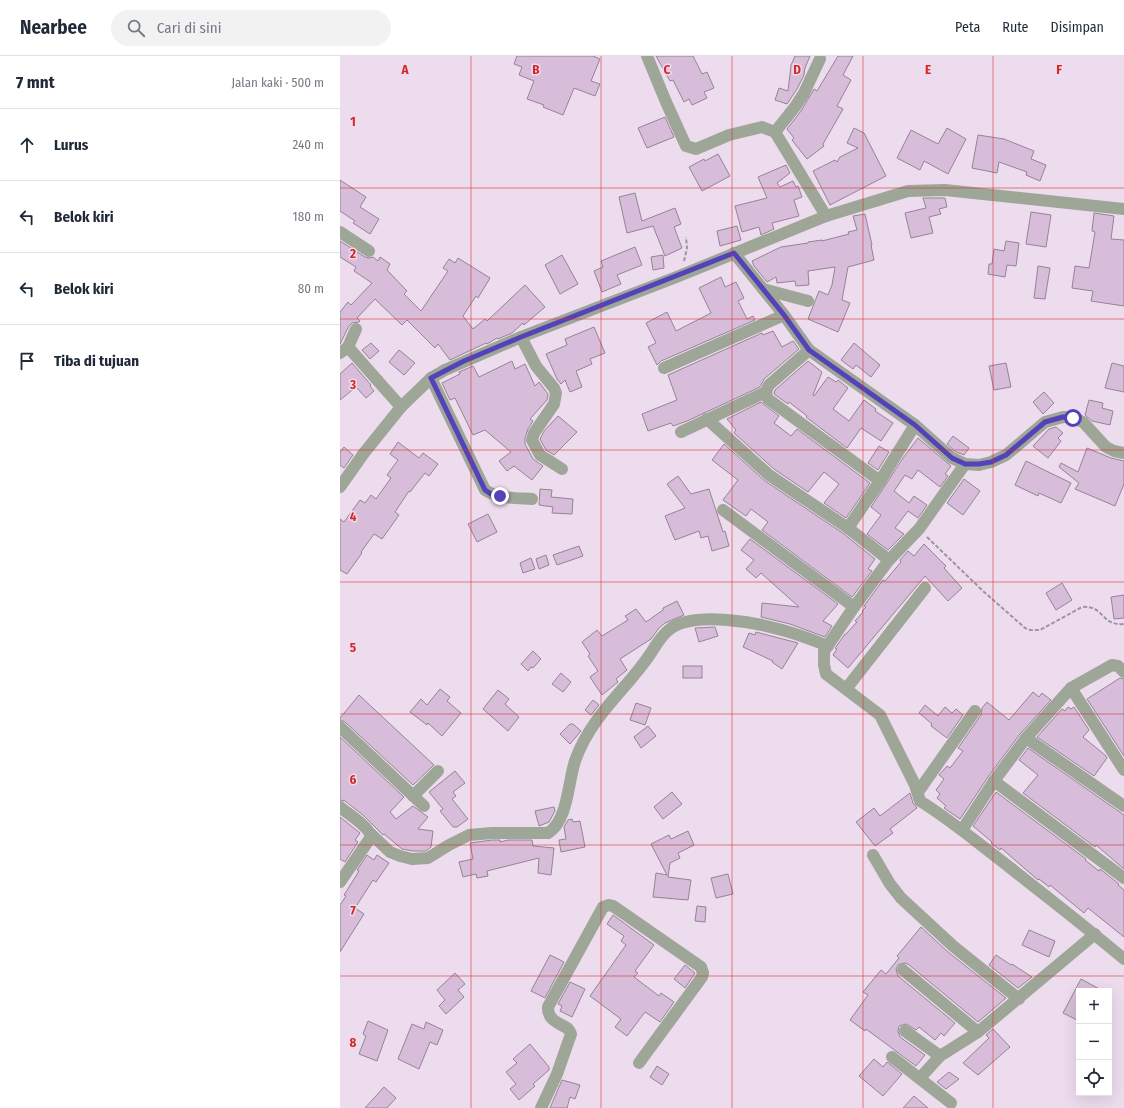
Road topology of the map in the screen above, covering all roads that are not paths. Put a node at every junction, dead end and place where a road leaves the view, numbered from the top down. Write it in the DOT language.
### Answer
graph roads {
  1 [pos="648,56"];
  2 [pos="820,59"];
  3 [pos="775,132"];
  4 [pos="1124,208"];
  5 [pos="826,216"];
  6 [pos="340,232"];
  7 [pos="369,251"];
  8 [pos="734,253"];
  9 [pos="763,289"];
  10 [pos="808,301"];
  11 [pos="784,315"];
  12 [pos="356,329"];
  13 [pos="521,337"];
  14 [pos="344,350"];
  15 [pos="809,350"];
  16 [pos="664,368"];
  17 [pos="431,378"];
  18 [pos="766,392"];
  19 [pos="400,407"];
  20 [pos="707,419"];
  21 [pos="915,425"];
  22 [pos="681,432"];
  23 [pos="1124,453"];
  24 [pos="965,464"];
  25 [pos="562,469"];
  26 [pos="880,481"];
  27 [pos="340,487"];
  28 [pos="532,499"];
  29 [pos="723,510"];
  30 [pos="848,528"];
  31 [pos="889,560"];
  32 [pos="925,588"];
  33 [pos="854,607"];
  34 [pos="828,646"];
  35 [pos="1124,672"];
  36 [pos="1071,688"];
  37 [pos="846,689"];
  38 [pos="975,711"];
  39 [pos="340,727"];
  40 [pos="1026,738"];
  41 [pos="1124,770"];
  42 [pos="438,771"];
  43 [pos="994,781"];
  44 [pos="918,792"];
  45 [pos="413,796"];
  46 [pos="424,806"];
  47 [pos="1124,806"];
  48 [pos="340,807"];
  49 [pos="962,830"];
  50 [pos="371,834"];
  51 [pos="873,855"];
  52 [pos="341,877"];
  53 [pos="1124,878"];
  54 [pos="1095,934"];
  55 [pos="1124,959"];
  56 [pos="903,970"];
  57 [pos="1019,999"];
  58 [pos="905,1031"];
  59 [pos="978,1032"];
  60 [pos="940,1056"];
  61 [pos="892,1057"];
  62 [pos="639,1063"];
  63 [pos="920,1078"];
  64 [pos="951,1103"];
  65 [pos="541,1108"];
  1 -- 3 [label="street"];
  2 -- 3 [label="street"];
  3 -- 5 [label="street"];
  4 -- 5 [label="street"];
  5 -- 8 [label="street"];
  6 -- 7 [label="street"];
  8 -- 9 [label="street"];
  8 -- 13 [label="street"];
  9 -- 10 [label="street"];
  9 -- 11 [label="street"];
  11 -- 15 [label="street"];
  11 -- 16 [label="street"];
  12 -- 14 [label="street"];
  13 -- 17 [label="street"];
  13 -- 25 [label="street"];
  14 -- 19 [label="street"];
  15 -- 18 [label="street"];
  15 -- 21 [label="street"];
  17 -- 19 [label="street"];
  17 -- 28 [label="street"];
  18 -- 20 [label="street"];
  18 -- 26 [label="street"];
  19 -- 27 [label="street"];
  20 -- 22 [label="street"];
  20 -- 30 [label="street"];
  21 -- 24 [label="street"];
  21 -- 26 [label="street"];
  23 -- 24 [label="street"];
  24 -- 31 [label="street"];
  26 -- 30 [label="street"];
  29 -- 33 [label="street"];
  30 -- 31 [label="street"];
  31 -- 33 [label="street"];
  32 -- 37 [label="street"];
  33 -- 34 [label="street"];
  34 -- 37 [label="street"];
  34 -- 50 [label="street"];
  35 -- 36 [label="street"];
  36 -- 40 [label="street"];
  36 -- 41 [label="street"];
  37 -- 44 [label="street"];
  38 -- 44 [label="street"];
  39 -- 45 [label="street"];
  40 -- 43 [label="street"];
  40 -- 47 [label="street"];
  42 -- 45 [label="street"];
  43 -- 49 [label="street"];
  43 -- 53 [label="street"];
  44 -- 49 [label="street"];
  45 -- 46 [label="street"];
  48 -- 50 [label="street"];
  49 -- 54 [label="street"];
  50 -- 52 [label="street"];
  51 -- 57 [label="street"];
  54 -- 55 [label="street"];
  54 -- 57 [label="street"];
  56 -- 59 [label="street"];
  57 -- 59 [label="street"];
  58 -- 60 [label="street"];
  59 -- 60 [label="street"];
  60 -- 63 [label="street"];
  61 -- 63 [label="street"];
  62 -- 65 [label="street"];
  63 -- 64 [label="street"];
}
